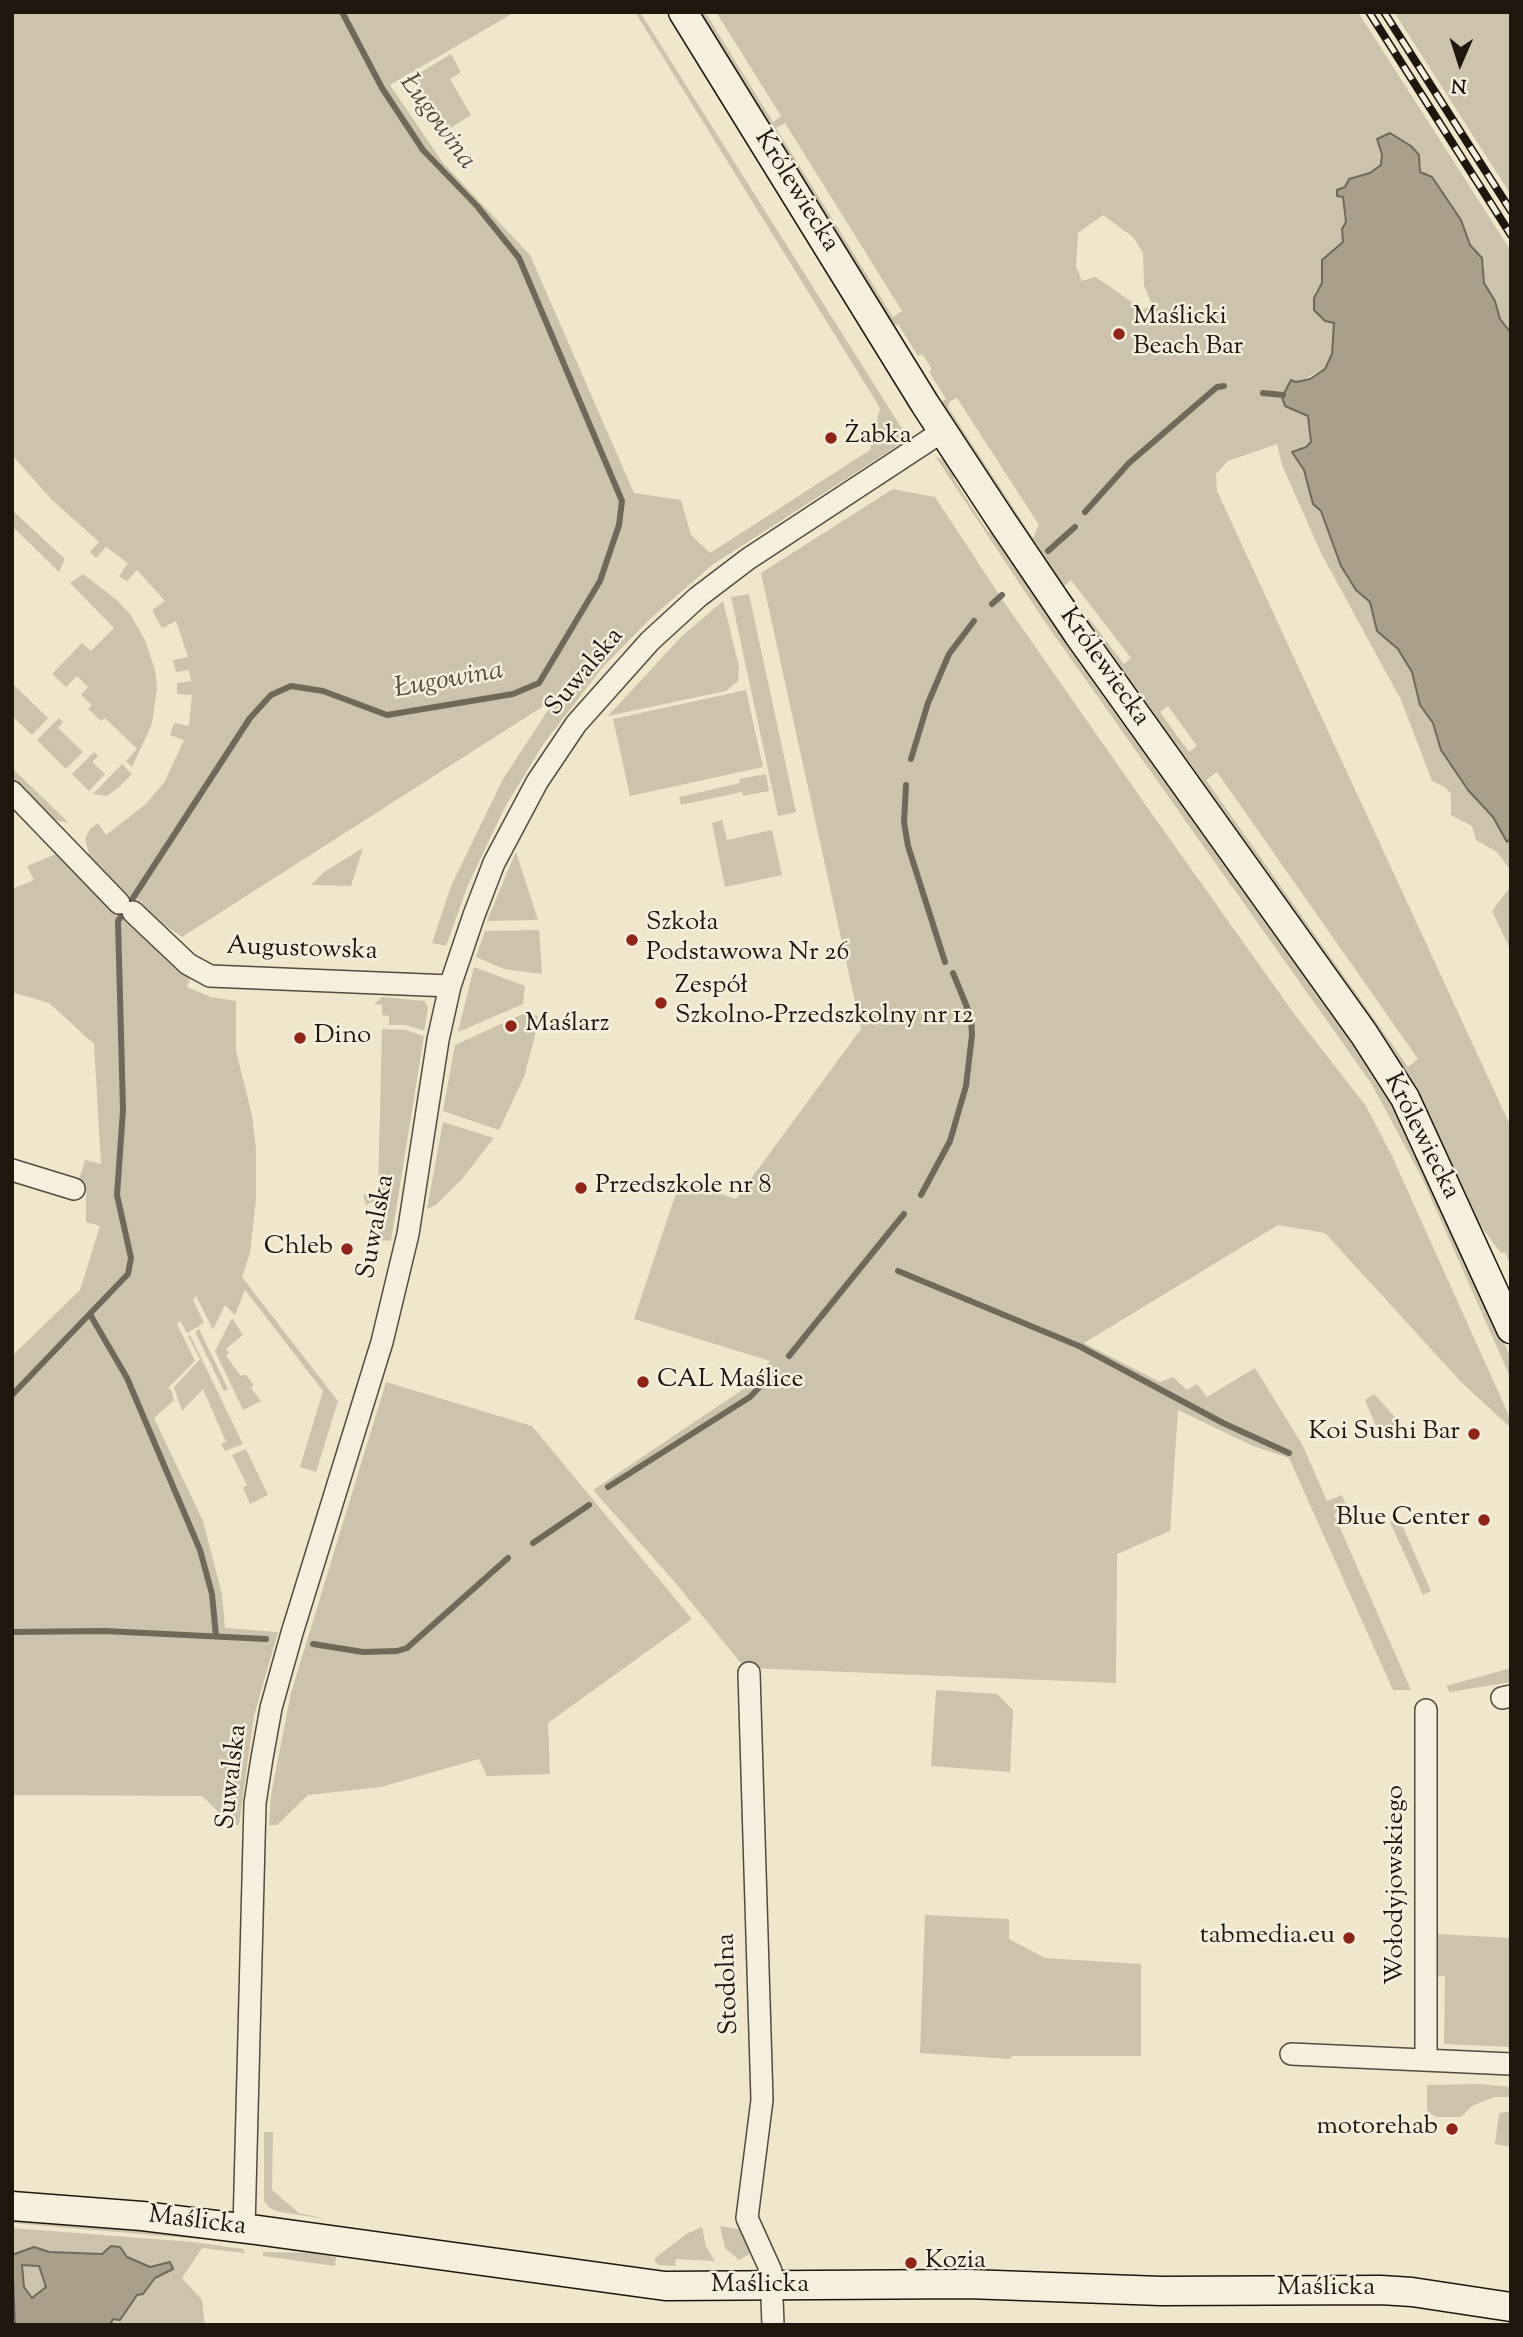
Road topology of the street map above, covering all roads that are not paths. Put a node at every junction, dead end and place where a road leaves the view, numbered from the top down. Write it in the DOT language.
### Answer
graph roads {
  1 [pos="684,12"];
  2 [pos="943,431"];
  3 [pos="12,792"];
  4 [pos="450,986"];
  5 [pos="12,1170"];
  6 [pos="74,1189"];
  7 [pos="1511,1329"];
  8 [pos="749,1673"];
  9 [pos="1426,1710"];
  10 [pos="1291,2054"];
  11 [pos="1426,2060"];
  12 [pos="1511,2064"];
  13 [pos="12,2206"];
  14 [pos="244,2228"];
  15 [pos="773,2288"];
  16 [pos="1511,2307"];
  17 [pos="774,2325"];
  1 -- 2 [label="street, Królewiecka"];
  2 -- 4 [label="street, Suwalska"];
  2 -- 7 [label="street, Królewiecka"];
  3 -- 4 [label="street, Augustowska"];
  4 -- 14 [label="street, Suwalska"];
  5 -- 6 [label="street"];
  8 -- 15 [label="street, Stodolna"];
  9 -- 11 [label="street, Wołodyjowskiego"];
  10 -- 11 [label="street"];
  11 -- 12 [label="street"];
  13 -- 14 [label="street, Maślicka"];
  14 -- 15 [label="street, Maślicka"];
  15 -- 16 [label="street, Maślicka"];
  15 -- 17 [label="street"];
}
